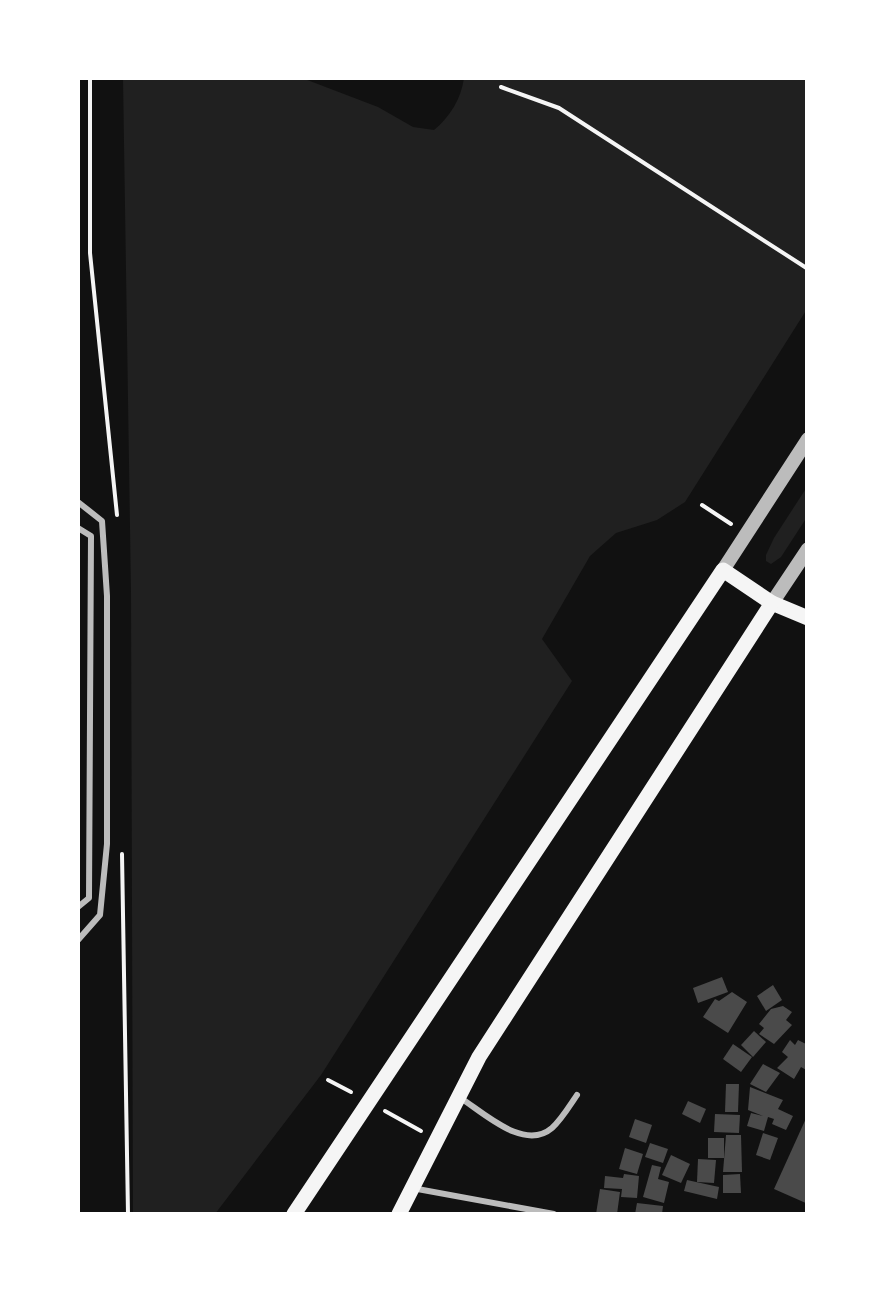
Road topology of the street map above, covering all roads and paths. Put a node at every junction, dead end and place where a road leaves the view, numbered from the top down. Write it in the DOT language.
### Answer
graph roads {
  1 [pos="501,86"];
  2 [pos="808,269"];
  3 [pos="808,439"];
  4 [pos="78,502"];
  5 [pos="702,505"];
  6 [pos="78,528"];
  7 [pos="746,534"];
  8 [pos="808,549"];
  9 [pos="722,570"];
  10 [pos="772,603"];
  11 [pos="808,618"];
  12 [pos="78,907"];
  13 [pos="78,940"];
  14 [pos="328,1080"];
  15 [pos="578,1095"];
  16 [pos="458,1096"];
  17 [pos="370,1103"];
  18 [pos="435,1139"];
  19 [pos="411,1188"];
  20 [pos="294,1214"];
  21 [pos="399,1214"];
  22 [pos="554,1214"];
  1 -- 2 [label="path"];
  3 -- 7 [label="street"];
  4 -- 13 [label="lane"];
  5 -- 7 [label="path"];
  6 -- 12 [label="lane"];
  7 -- 9 [label="street"];
  8 -- 10 [label="street"];
  9 -- 10 [label="main road"];
  9 -- 17 [label="main road"];
  10 -- 11 [label="main road"];
  10 -- 16 [label="main road"];
  14 -- 17 [label="path"];
  15 -- 16 [label="lane"];
  16 -- 18 [label="main road"];
  17 -- 18 [label="path"];
  17 -- 20 [label="main road"];
  18 -- 19 [label="main road"];
  19 -- 21 [label="main road"];
  19 -- 22 [label="lane"];
}
